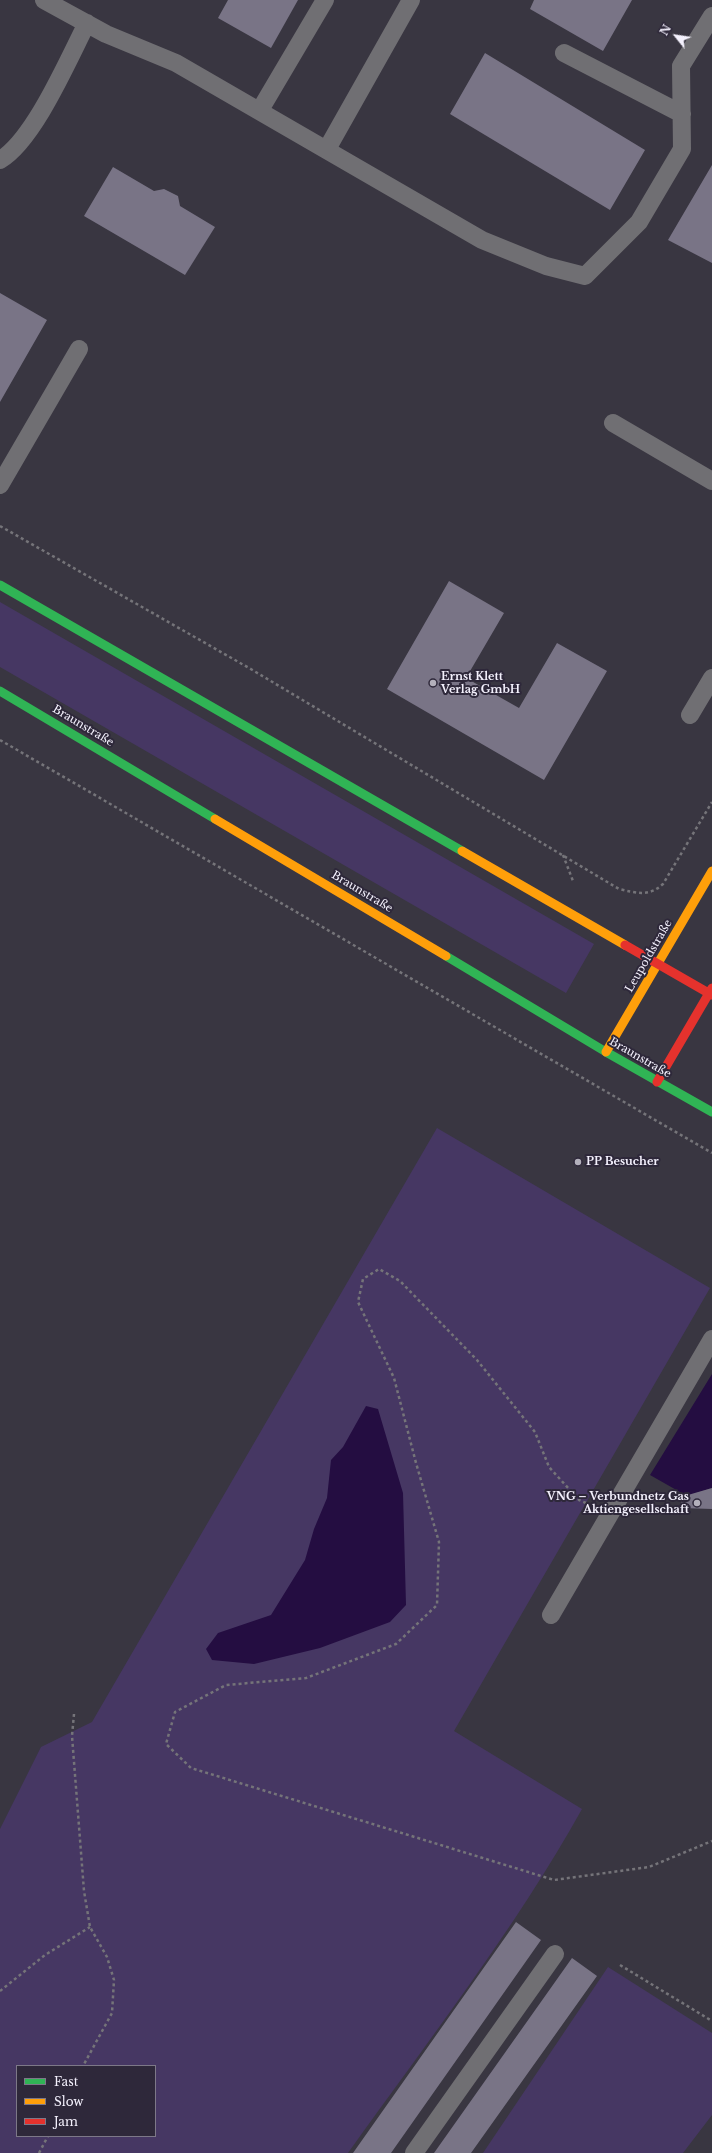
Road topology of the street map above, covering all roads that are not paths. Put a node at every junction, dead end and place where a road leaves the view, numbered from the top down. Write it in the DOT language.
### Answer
graph roads {
  1 [pos="44,0"];
  2 [pos="324,0"];
  3 [pos="411,0"];
  4 [pos="712,16"];
  5 [pos="87,23"];
  6 [pos="564,53"];
  7 [pos="260,110"];
  8 [pos="682,114"];
  9 [pos="327,149"];
  10 [pos="0,160"];
  11 [pos="79,349"];
  12 [pos="613,423"];
  13 [pos="712,481"];
  14 [pos="0,485"];
  15 [pos="0,585"];
  16 [pos="712,678"];
  17 [pos="0,691"];
  18 [pos="690,715"];
  19 [pos="712,871"];
  20 [pos="658,965"];
  21 [pos="711,992"];
  22 [pos="606,1052"];
  23 [pos="657,1082"];
  24 [pos="712,1112"];
  25 [pos="712,1339"];
  26 [pos="551,1615"];
  27 [pos="555,1954"];
  28 [pos="414,2153"];
  1 -- 5 [label="lane"];
  2 -- 7 [label="lane"];
  3 -- 9 [label="lane"];
  4 -- 8 [label="lane"];
  5 -- 7 [label="lane"];
  5 -- 10 [label="lane"];
  6 -- 8 [label="lane"];
  7 -- 9 [label="lane"];
  8 -- 9 [label="lane"];
  11 -- 14 [label="lane"];
  12 -- 13 [label="lane"];
  15 -- 20 [label="main road"];
  16 -- 18 [label="lane"];
  17 -- 22 [label="main road, Braunstraße"];
  19 -- 20 [label="main road, Leupoldstraße"];
  20 -- 21 [label="main road"];
  20 -- 22 [label="main road, Leupoldstraße"];
  21 -- 23 [label="main road"];
  22 -- 23 [label="main road, Braunstraße"];
  23 -- 24 [label="main road, Braunstraße"];
  25 -- 26 [label="lane"];
  27 -- 28 [label="lane"];
}
